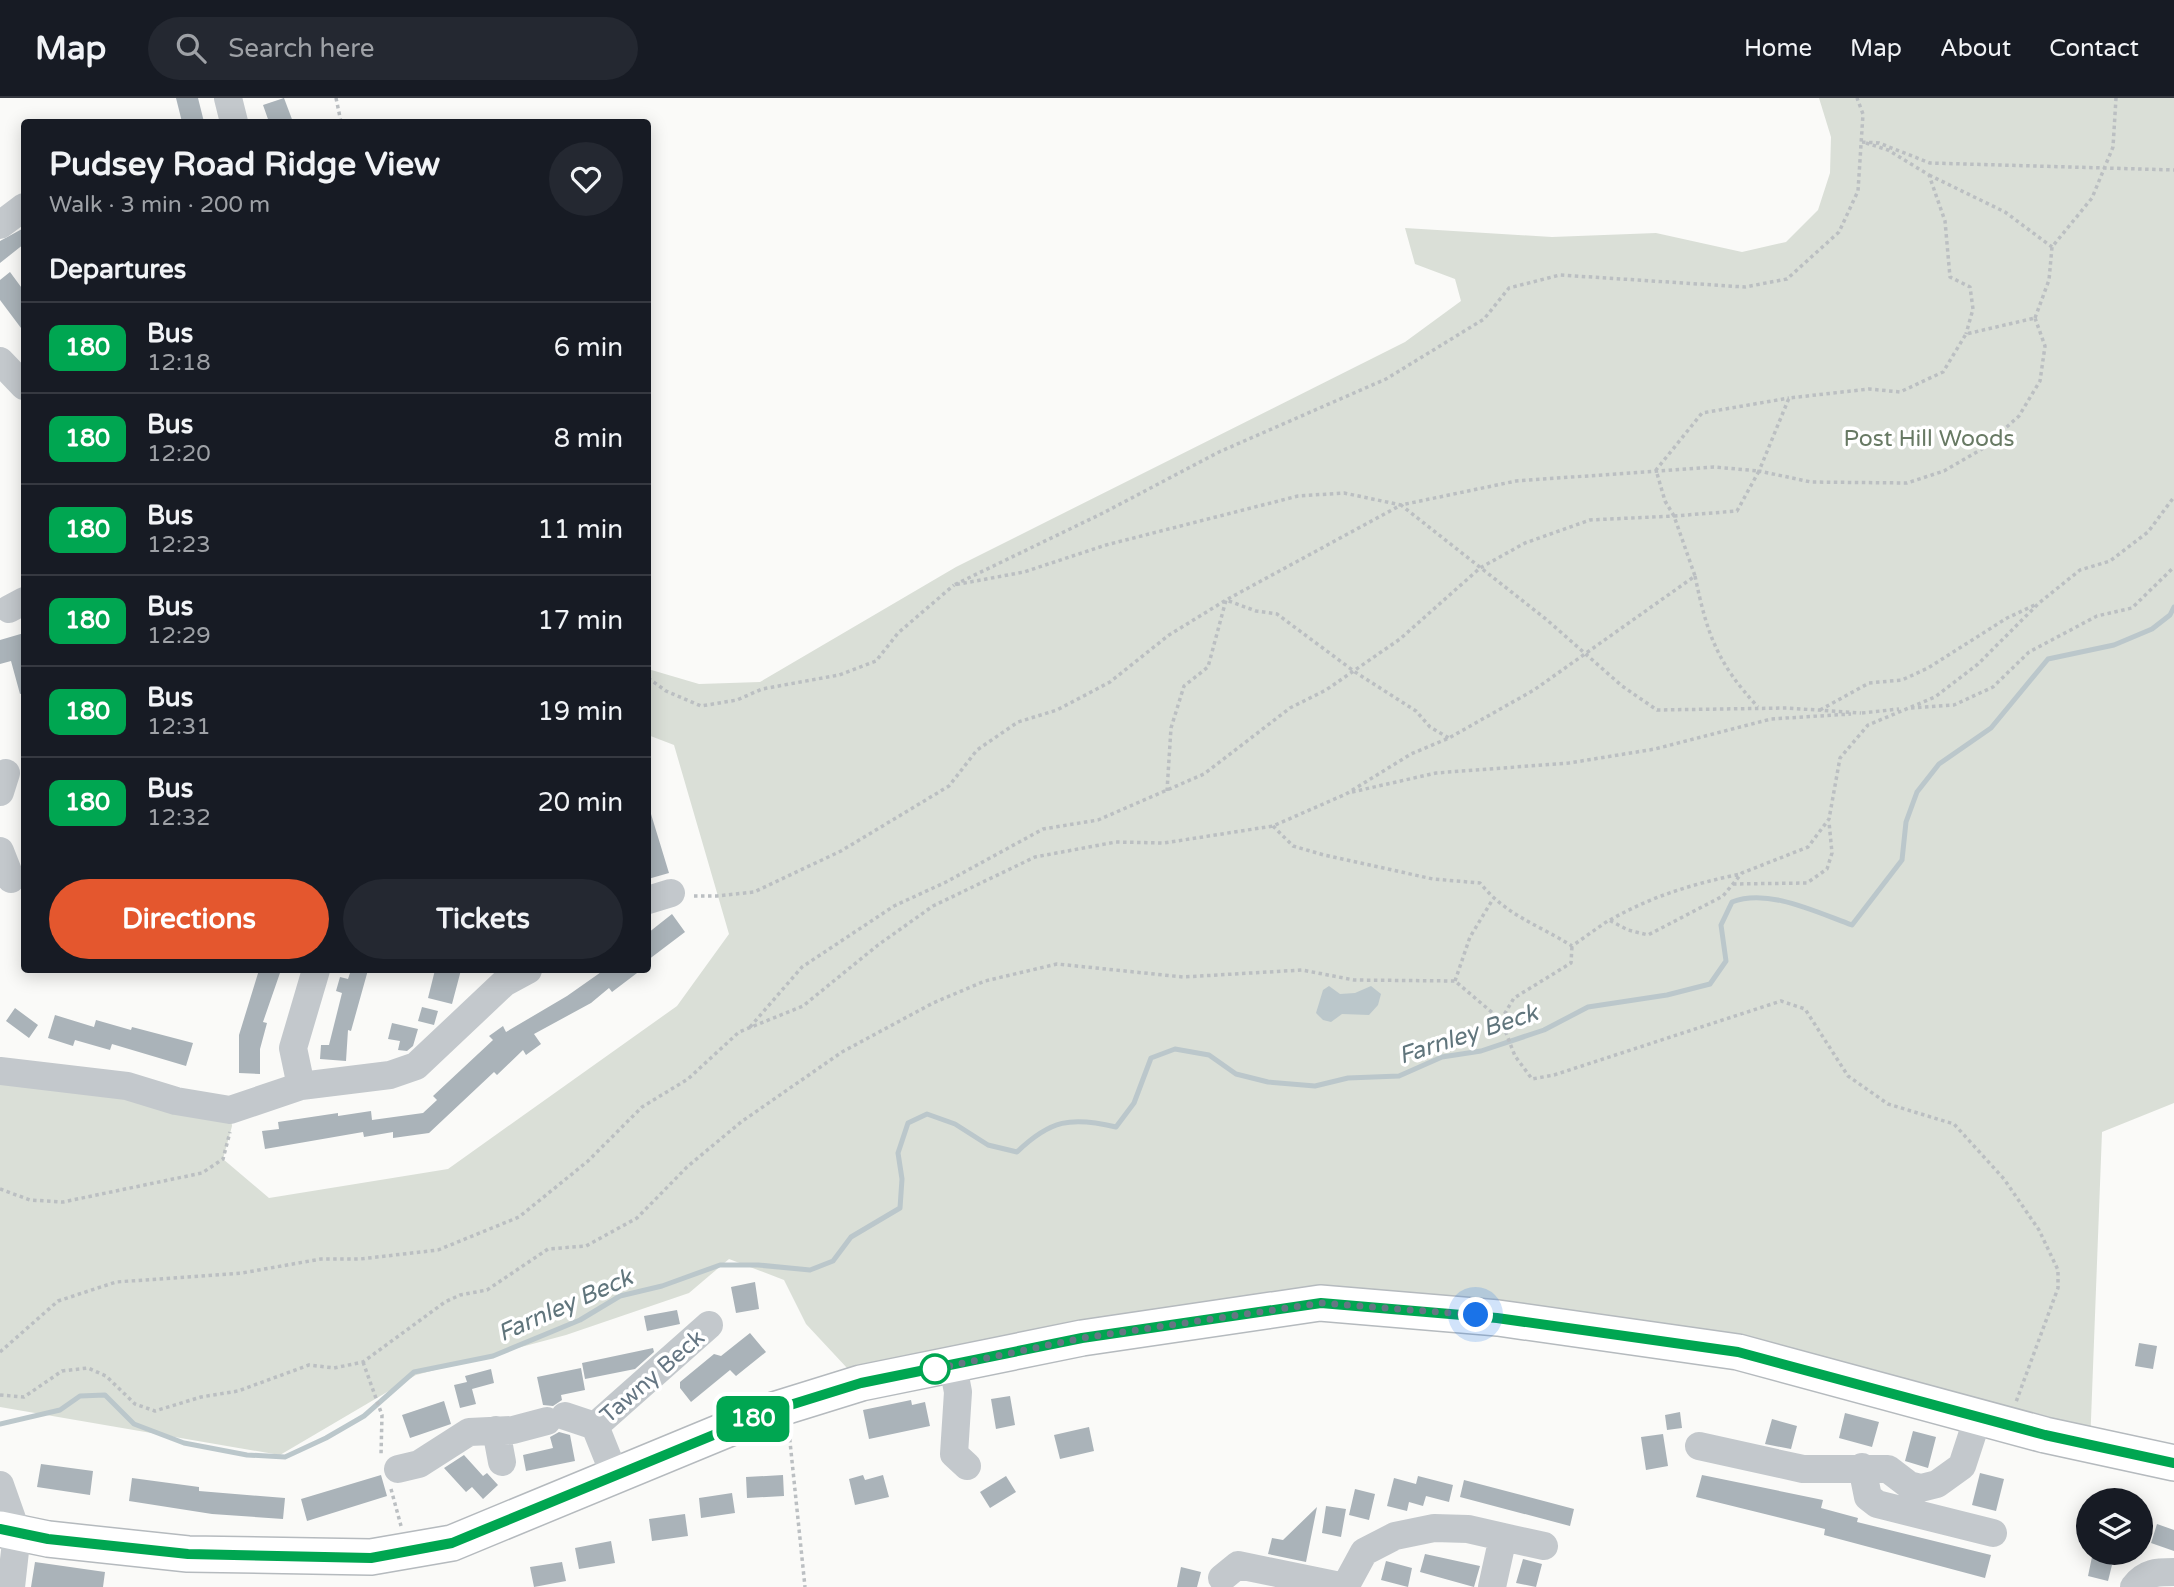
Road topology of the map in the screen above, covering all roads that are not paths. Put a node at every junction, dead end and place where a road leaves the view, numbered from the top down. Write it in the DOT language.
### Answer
graph roads {
  1 [pos="228,98"];
  2 [pos="233,119"];
  3 [pos="21,210"];
  4 [pos="0,225"];
  5 [pos="0,361"];
  6 [pos="21,383"];
  7 [pos="0,851"];
  8 [pos="12,881"];
  9 [pos="315,973"];
  10 [pos="508,974"];
  11 [pos="0,1071"];
  12 [pos="301,1086"];
  13 [pos="709,1325"];
  14 [pos="953,1366"];
  15 [pos="1993,1421"];
  16 [pos="595,1426"];
  17 [pos="496,1430"];
  18 [pos="1699,1446"];
  19 [pos="502,1462"];
  20 [pos="2174,1463"];
  21 [pos="967,1466"];
  22 [pos="1862,1467"];
  23 [pos="398,1469"];
  24 [pos="615,1476"];
  25 [pos="0,1485"];
  26 [pos="9,1531"];
  27 [pos="1993,1533"];
  28 [pos="1503,1537"];
  29 [pos="1544,1546"];
  30 [pos="2174,1573"];
  31 [pos="1222,1578"];
  32 [pos="11,1587"];
  33 [pos="1345,1587"];
  34 [pos="1492,1587"];
  35 [pos="2134,1587"];
  1 -- 2 [label="street"];
  3 -- 4 [label="street"];
  5 -- 6 [label="street"];
  7 -- 8 [label="street"];
  9 -- 12 [label="street"];
  10 -- 12 [label="street"];
  11 -- 12 [label="street"];
  13 -- 16 [label="street, Tawny Beck"];
  14 -- 15 [label="main road"];
  14 -- 21 [label="street"];
  14 -- 24 [label="main road"];
  15 -- 20 [label="main road"];
  15 -- 22 [label="street"];
  16 -- 17 [label="street, Tawny Beck"];
  16 -- 24 [label="street, Tawny Beck"];
  17 -- 19 [label="street"];
  17 -- 23 [label="street, Tawny Beck"];
  18 -- 22 [label="street"];
  22 -- 27 [label="street"];
  24 -- 26 [label="main road"];
  25 -- 26 [label="street"];
  26 -- 32 [label="street"];
  28 -- 29 [label="street"];
  28 -- 33 [label="street"];
  28 -- 34 [label="street"];
  30 -- 35 [label="street"];
  31 -- 33 [label="street"];
}
